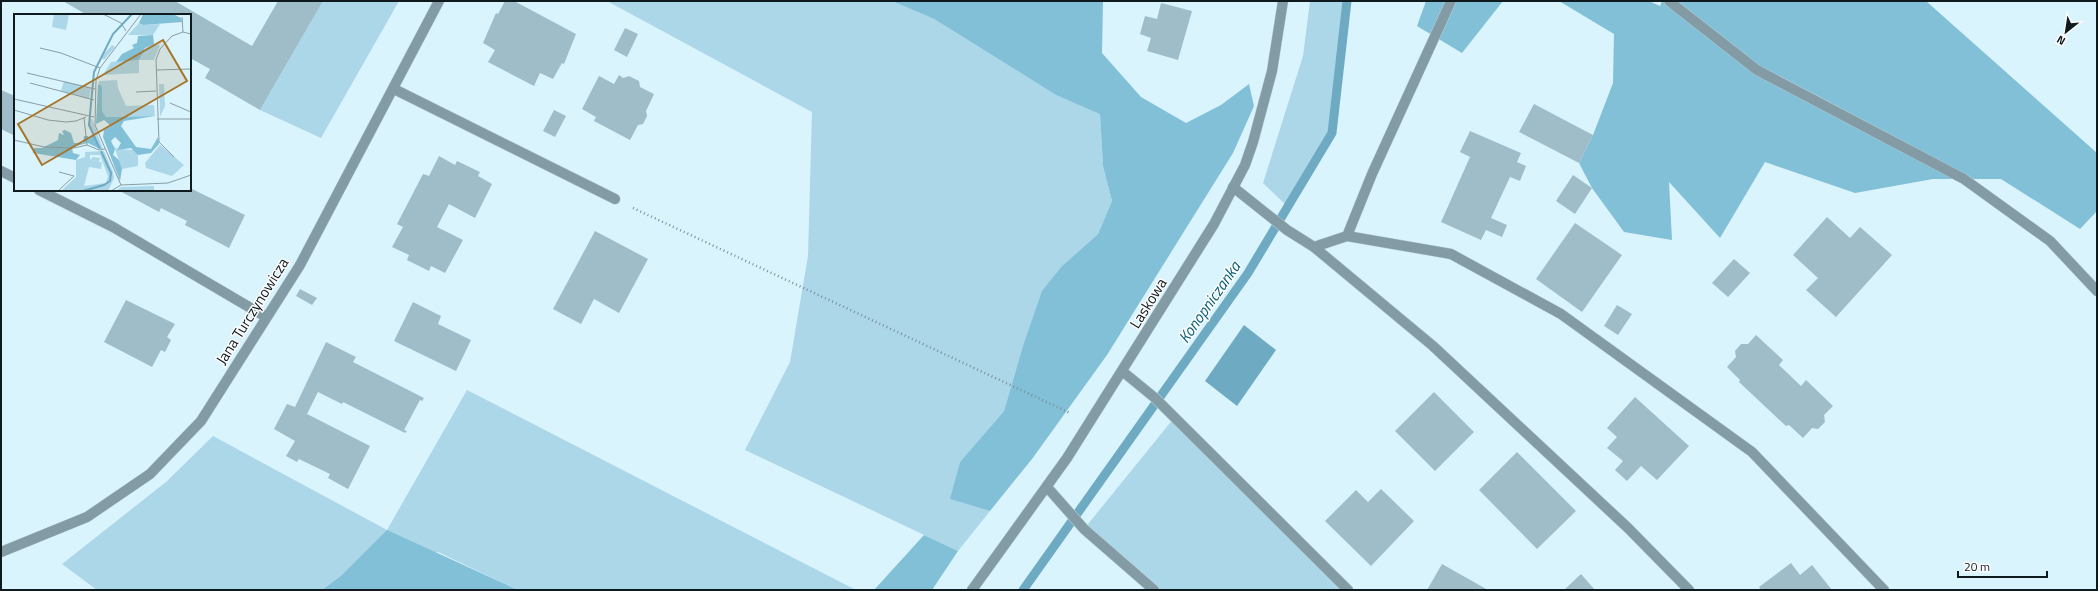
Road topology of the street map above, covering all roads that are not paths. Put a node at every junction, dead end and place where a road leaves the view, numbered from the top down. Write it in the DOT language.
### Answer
graph roads {
  1 [pos="439,1"];
  2 [pos="1283,1"];
  3 [pos="1451,1"];
  4 [pos="1669,1"];
  5 [pos="394,89"];
  6 [pos="1,171"];
  7 [pos="14,178"];
  8 [pos="1233,187"];
  9 [pos="41,191"];
  10 [pos="615,199"];
  11 [pos="1347,236"];
  12 [pos="1314,247"];
  13 [pos="2097,291"];
  14 [pos="266,317"];
  15 [pos="1122,371"];
  16 [pos="1047,487"];
  17 [pos="1,552"];
  18 [pos="972,590"];
  19 [pos="1154,590"];
  20 [pos="1348,590"];
  21 [pos="1689,590"];
  22 [pos="1884,590"];
  1 -- 5 [label="street, Jana Turczynowicza"];
  2 -- 8 [label="street, Laskowa"];
  3 -- 11 [label="street"];
  4 -- 13 [label="street"];
  5 -- 10 [label="street"];
  5 -- 14 [label="street, Jana Turczynowicza"];
  6 -- 7 [label="street"];
  8 -- 12 [label="street"];
  8 -- 15 [label="street, Laskowa"];
  9 -- 14 [label="street"];
  11 -- 12 [label="street"];
  11 -- 22 [label="street"];
  12 -- 21 [label="street"];
  14 -- 17 [label="street, Jana Turczynowicza"];
  15 -- 16 [label="street, Laskowa"];
  15 -- 20 [label="street"];
  16 -- 18 [label="street, Laskowa"];
  16 -- 19 [label="street"];
}
